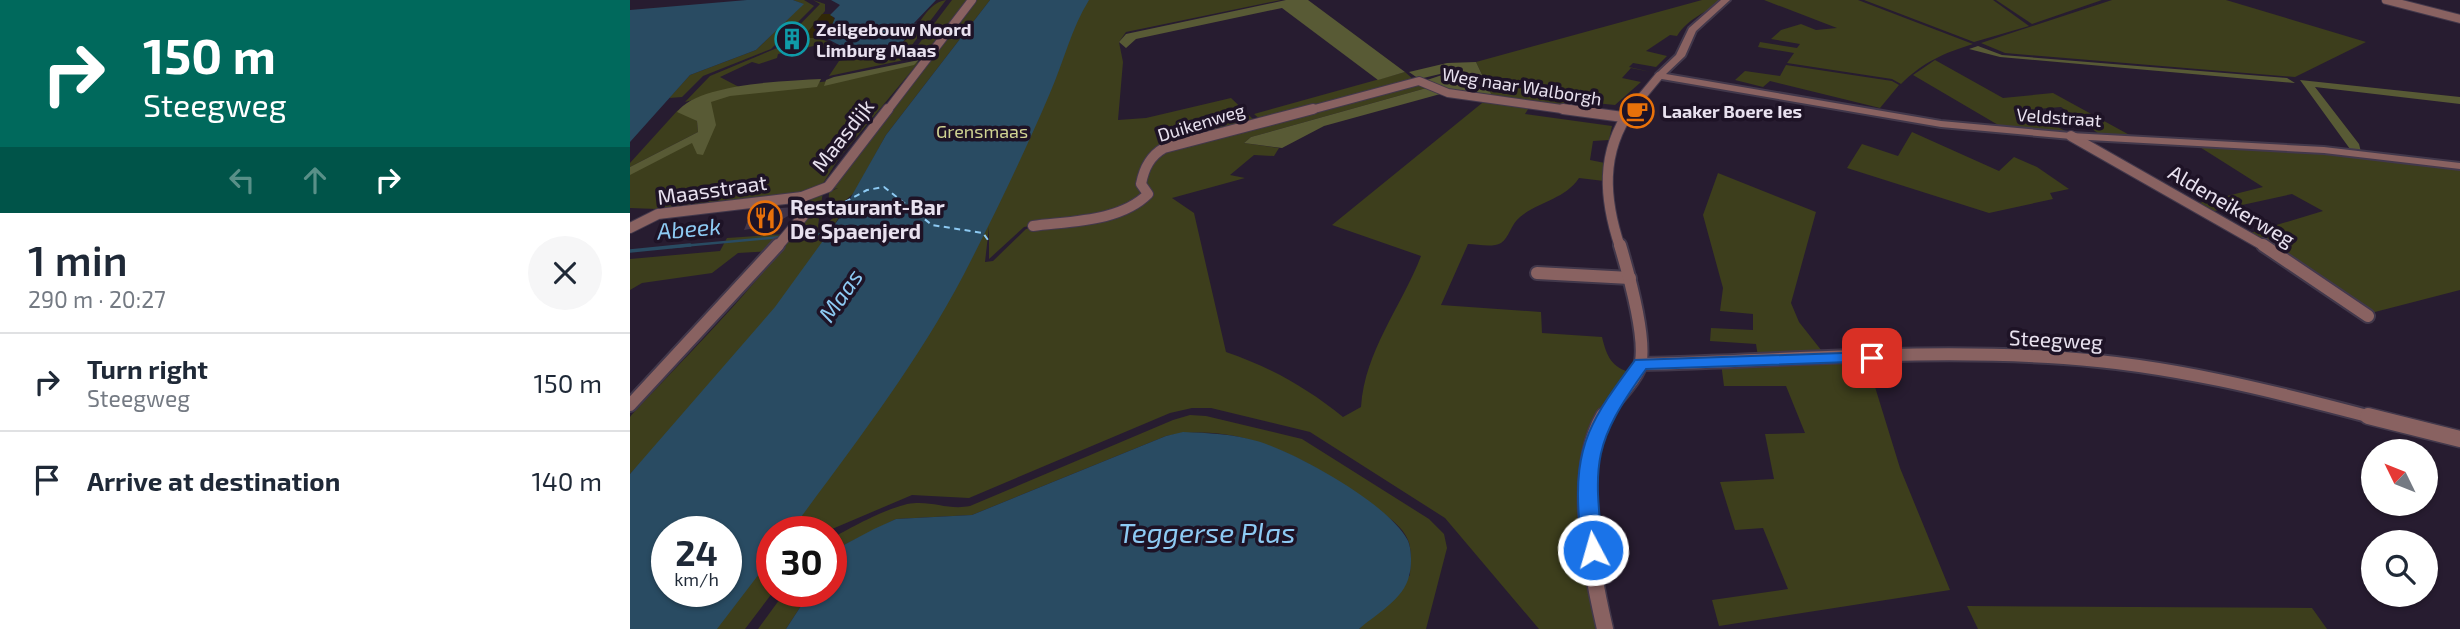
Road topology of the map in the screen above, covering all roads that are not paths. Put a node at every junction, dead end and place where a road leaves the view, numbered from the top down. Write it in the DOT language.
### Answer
graph roads {
  1 [pos="972,0"];
  2 [pos="1726,0"];
  3 [pos="2386,0"];
  4 [pos="2460,19"];
  5 [pos="1658,76"];
  6 [pos="1419,81"];
  7 [pos="1623,117"];
  8 [pos="2071,136"];
  9 [pos="2460,166"];
  10 [pos="802,197"];
  11 [pos="1034,226"];
  12 [pos="630,228"];
  13 [pos="1537,274"];
  14 [pos="1630,278"];
  15 [pos="2368,316"];
  16 [pos="1641,363"];
  17 [pos="630,405"];
  18 [pos="2460,439"];
  19 [pos="1605,629"];
  1 -- 10 [label="street, Maasdijk"];
  2 -- 5 [label="street"];
  3 -- 4 [label="street"];
  5 -- 7 [label="street"];
  5 -- 8 [label="street, Veldstraat"];
  6 -- 7 [label="street, Weg naar Walborgh"];
  6 -- 11 [label="street, Duikenweg"];
  7 -- 14 [label="street"];
  8 -- 9 [label="street, Veldstraat"];
  8 -- 15 [label="street, Aldeneikerweg"];
  10 -- 12 [label="street, Maasstraat"];
  10 -- 17 [label="street, Maasdijk"];
  13 -- 14 [label="street"];
  14 -- 16 [label="street"];
  16 -- 18 [label="street, Steegweg"];
  16 -- 19 [label="street"];
}
